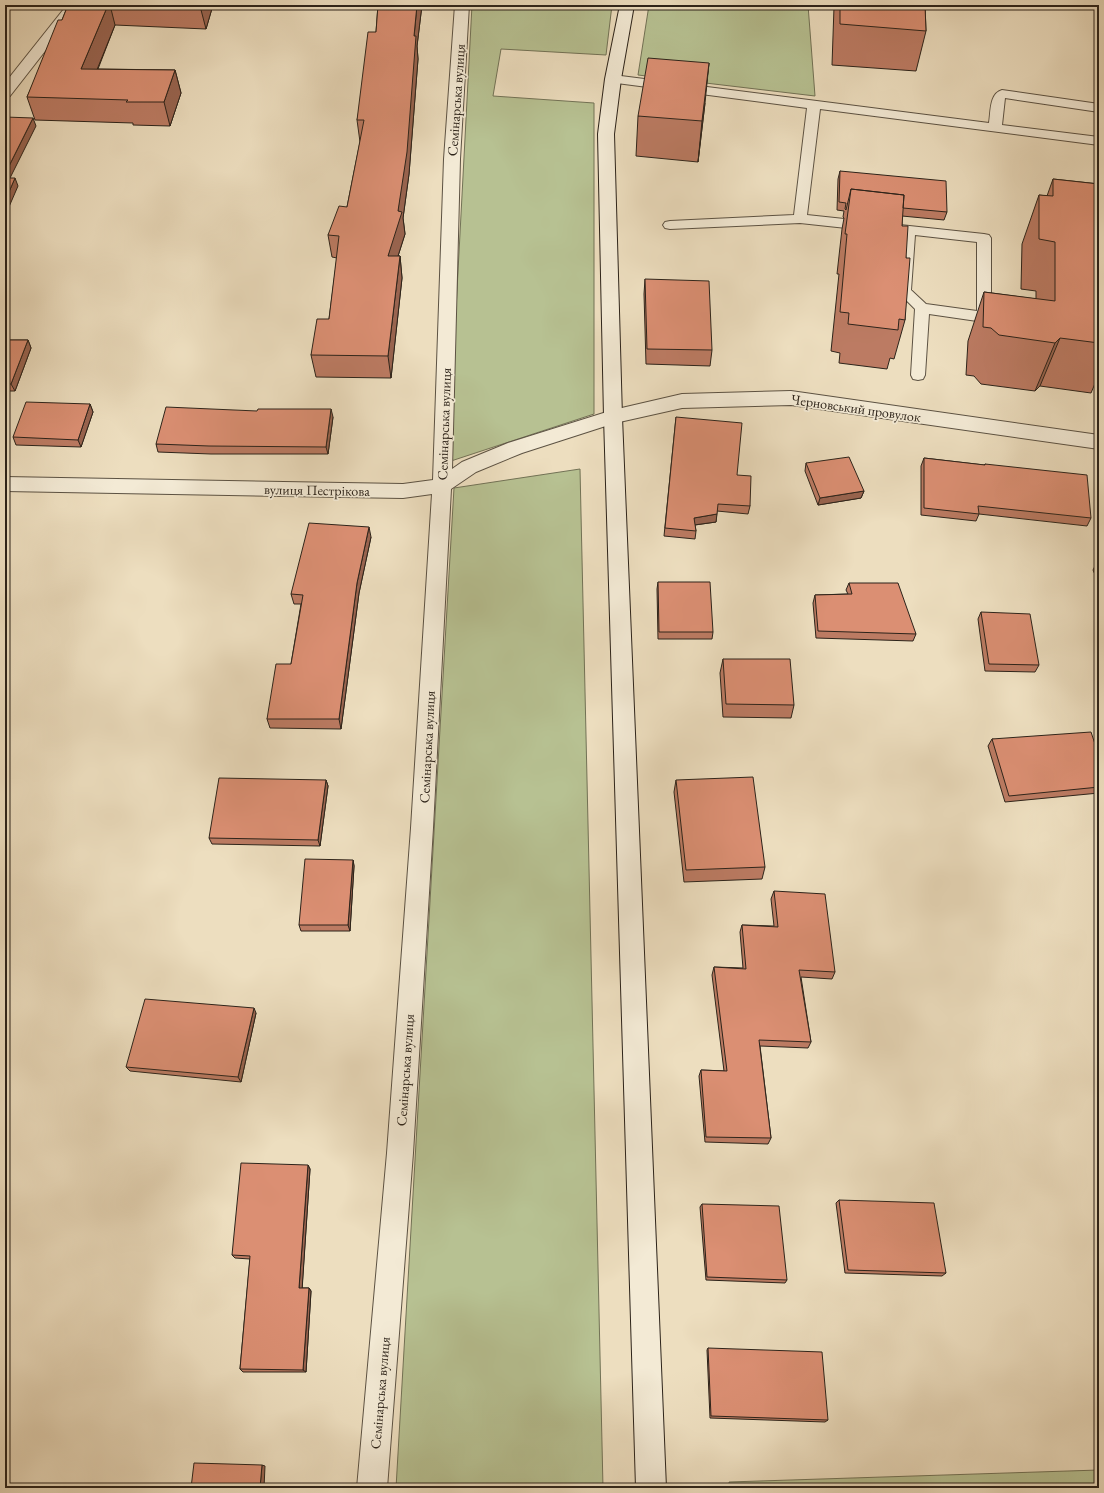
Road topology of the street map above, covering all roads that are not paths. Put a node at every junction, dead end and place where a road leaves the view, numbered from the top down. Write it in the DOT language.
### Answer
graph roads {
  1 [pos="74,5"];
  2 [pos="462,5"];
  3 [pos="627,5"];
  4 [pos="613,79"];
  5 [pos="5,93"];
  6 [pos="814,104"];
  7 [pos="1099,108"];
  8 [pos="995,127"];
  9 [pos="1099,141"];
  10 [pos="800,219"];
  11 [pos="670,225"];
  12 [pos="908,230"];
  13 [pos="922,308"];
  14 [pos="918,375"];
  15 [pos="613,417"];
  16 [pos="1099,442"];
  17 [pos="5,484"];
  18 [pos="442,486"];
  19 [pos="372,1488"];
  20 [pos="651,1488"];
  1 -- 5 [label="street"];
  2 -- 18 [label="street, Семінарська вулиця"];
  3 -- 4 [label="street"];
  4 -- 6 [label="lane"];
  4 -- 15 [label="street"];
  6 -- 8 [label="lane"];
  6 -- 10 [label="lane"];
  7 -- 8 [label="lane"];
  8 -- 9 [label="lane"];
  10 -- 11 [label="lane"];
  10 -- 12 [label="lane"];
  12 -- 13 [label="lane"];
  12 -- 13 [label="lane"];
  13 -- 14 [label="lane"];
  15 -- 16 [label="street, Черновський провулок"];
  15 -- 18 [label="street, вулиця Пестрікова"];
  15 -- 20 [label="street"];
  17 -- 18 [label="street, вулиця Пестрікова"];
  18 -- 19 [label="street, Семінарська вулиця"];
}
